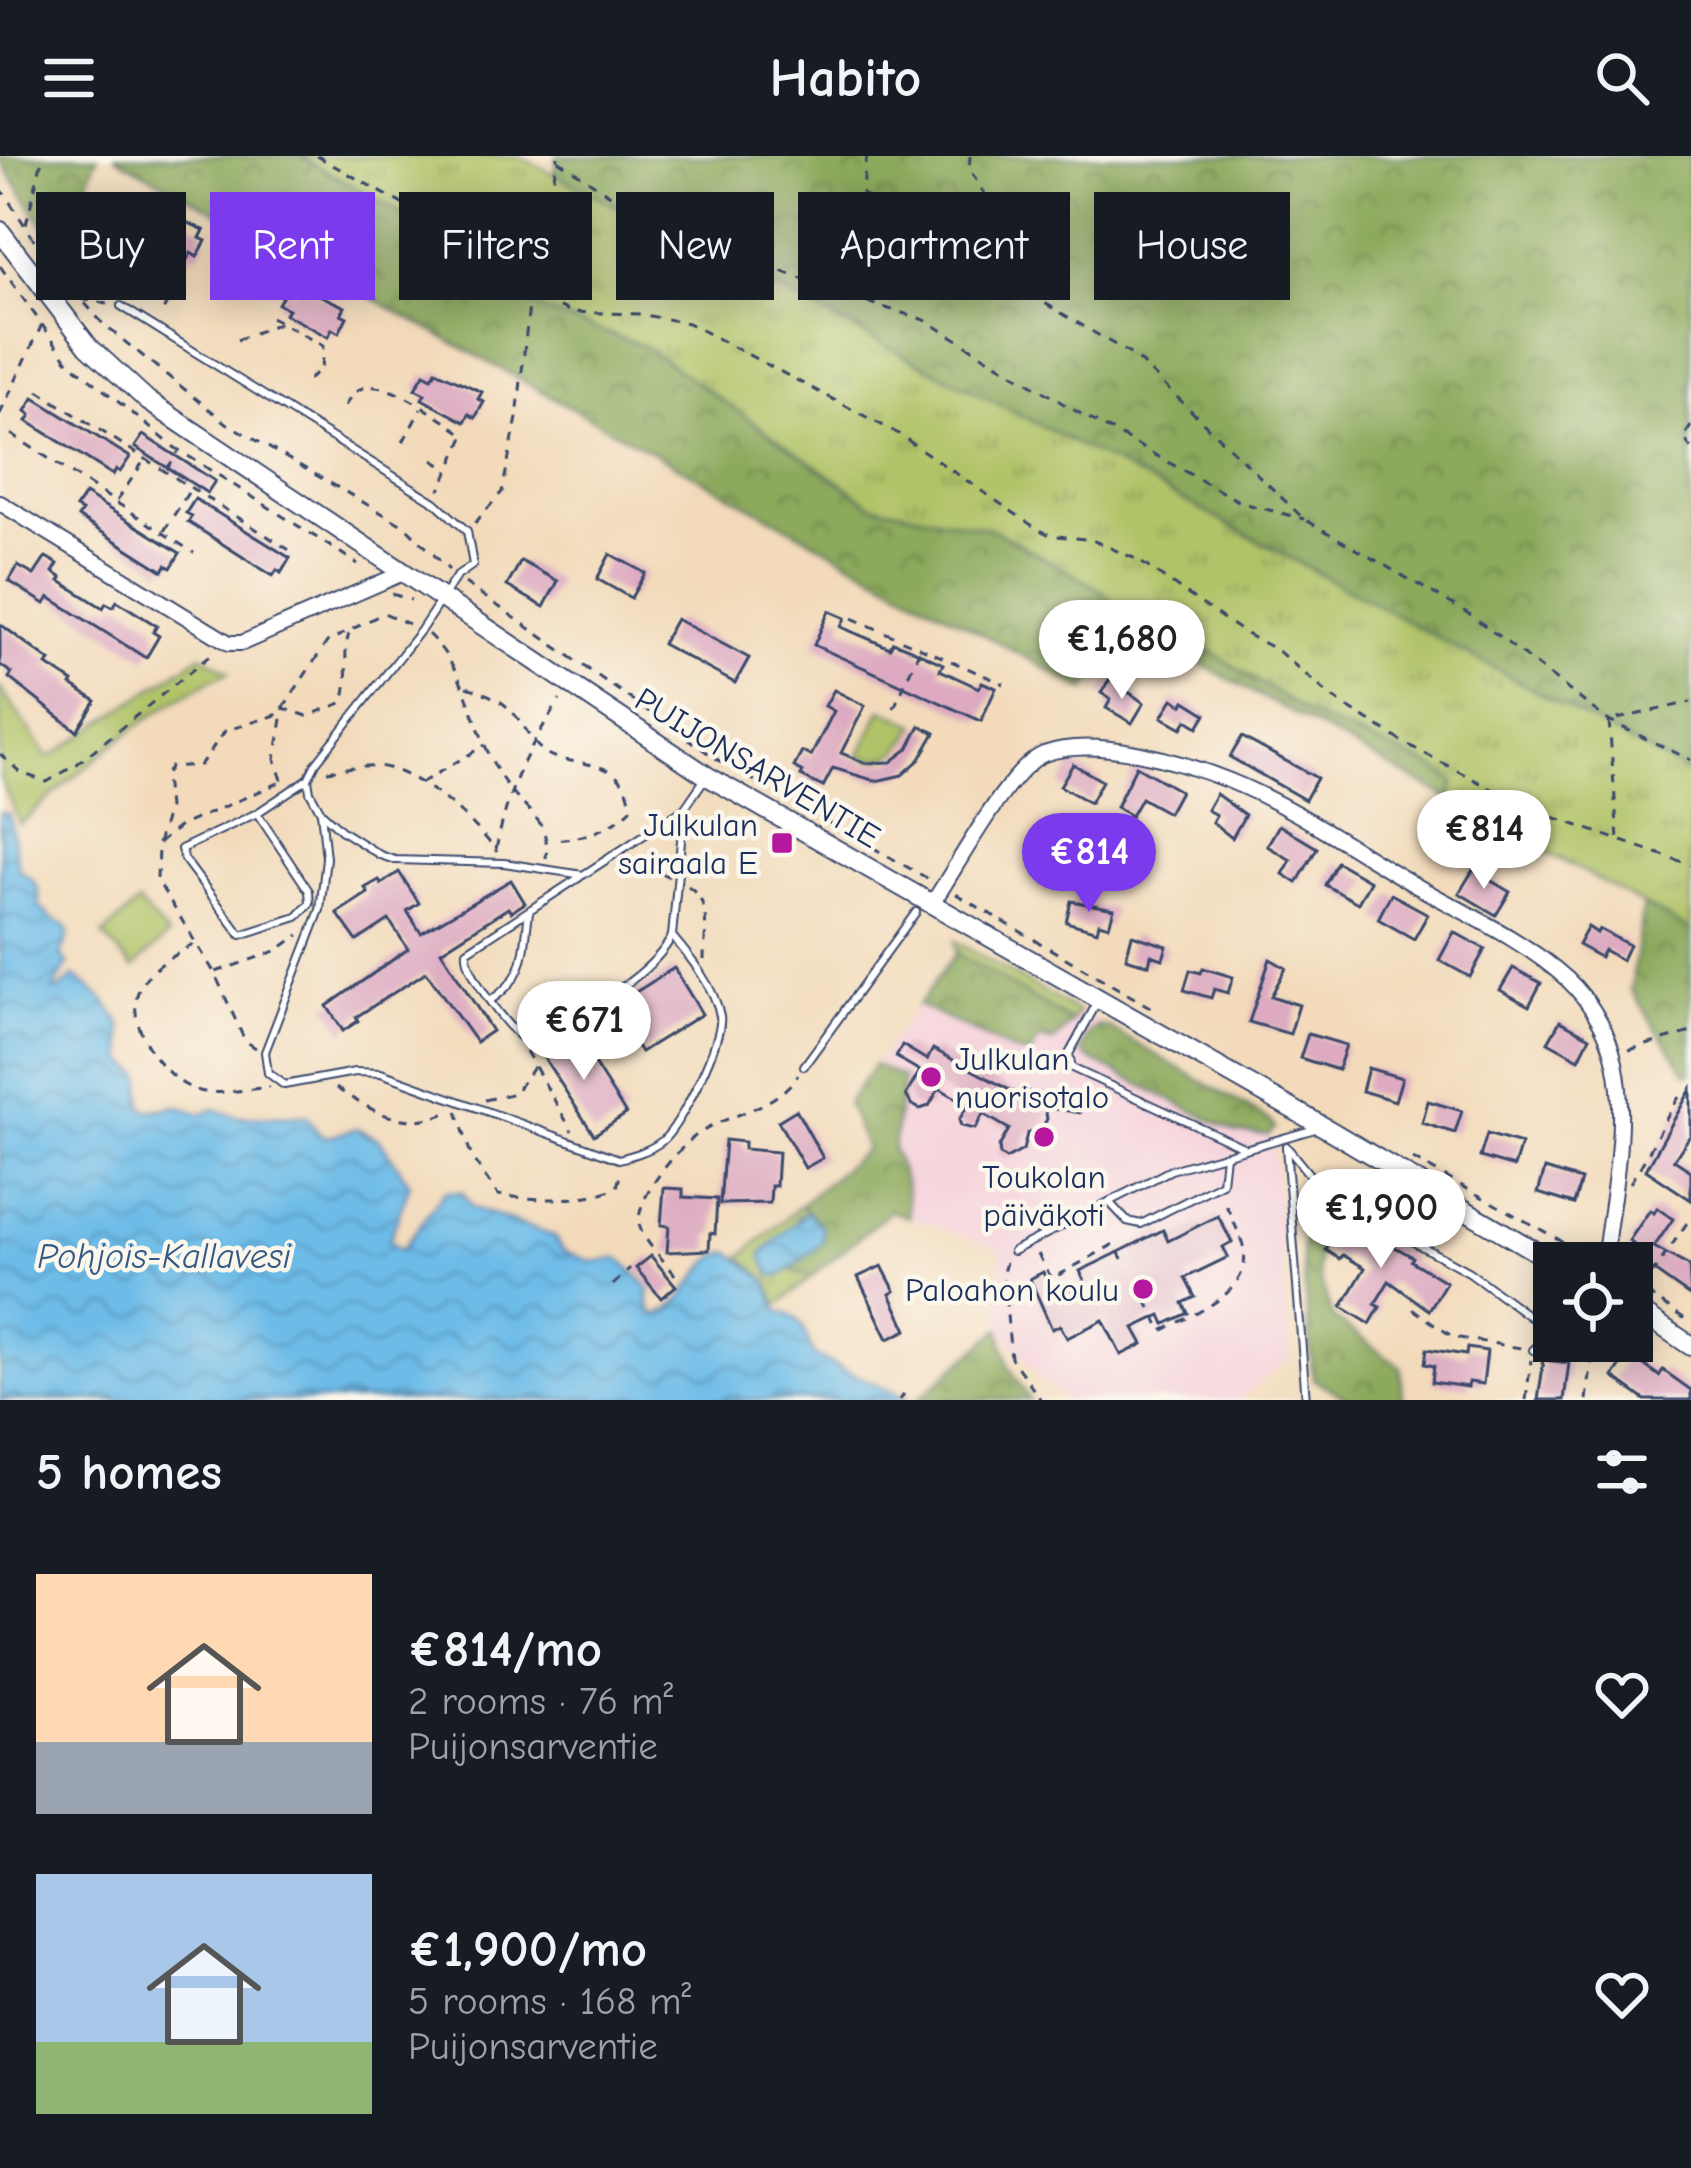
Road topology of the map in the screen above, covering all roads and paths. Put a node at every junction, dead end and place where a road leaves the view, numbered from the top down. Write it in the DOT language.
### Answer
graph roads {
  1 [pos="43,156"];
  2 [pos="317,156"];
  3 [pos="867,156"];
  4 [pos="970,156"];
  5 [pos="558,158"];
  6 [pos="0,187"];
  7 [pos="551,192"];
  8 [pos="862,192"];
  9 [pos="983,192"];
  10 [pos="399,202"];
  11 [pos="26,226"];
  12 [pos="0,231"];
  13 [pos="36,242"];
  14 [pos="798,277"];
  15 [pos="82,300"];
  16 [pos="87,300"];
  17 [pos="168,300"];
  18 [pos="530,300"];
  19 [pos="540,300"];
  20 [pos="860,300"];
  21 [pos="1039,300"];
  22 [pos="121,306"];
  23 [pos="271,316"];
  24 [pos="281,322"];
  25 [pos="41,324"];
  26 [pos="153,328"];
  27 [pos="237,340"];
  28 [pos="300,379"];
  29 [pos="38,391"];
  30 [pos="344,406"];
  31 [pos="422,407"];
  32 [pos="0,414"];
  33 [pos="1691,427"];
  34 [pos="11,434"];
  35 [pos="403,442"];
  36 [pos="1691,449"];
  37 [pos="178,450"];
  38 [pos="145,459"];
  39 [pos="433,460"];
  40 [pos="449,470"];
  41 [pos="165,472"];
  42 [pos="191,488"];
  43 [pos="116,502"];
  44 [pos="435,502"];
  45 [pos="0,503"];
  46 [pos="1304,519"];
  47 [pos="467,531"];
  48 [pos="163,533"];
  49 [pos="291,551"];
  50 [pos="194,553"];
  51 [pos="405,572"];
  52 [pos="456,577"];
  53 [pos="442,597"];
  54 [pos="852,618"];
  55 [pos="351,630"];
  56 [pos="421,630"];
  57 [pos="229,643"];
  58 [pos="920,648"];
  59 [pos="1004,684"];
  60 [pos="465,686"];
  61 [pos="561,699"];
  62 [pos="1691,702"];
  63 [pos="284,708"];
  64 [pos="894,708"];
  65 [pos="1609,721"];
  66 [pos="533,741"];
  67 [pos="486,745"];
  68 [pos="0,754"];
  69 [pos="1691,760"];
  70 [pos="707,776"];
  71 [pos="308,779"];
  72 [pos="283,781"];
  73 [pos="419,784"];
  74 [pos="509,790"];
  75 [pos="684,809"];
  76 [pos="320,812"];
  77 [pos="256,813"];
  78 [pos="548,840"];
  79 [pos="1618,840"];
  80 [pos="158,844"];
  81 [pos="496,850"];
  82 [pos="1691,865"];
  83 [pos="545,869"];
  84 [pos="583,875"];
  85 [pos="944,887"];
  86 [pos="923,909"];
  87 [pos="320,910"];
  88 [pos="529,912"];
  89 [pos="672,936"];
  90 [pos="195,943"];
  91 [pos="214,972"];
  92 [pos="491,1000"];
  93 [pos="1099,1000"];
  94 [pos="1163,1015"];
  95 [pos="1691,1032"];
  96 [pos="515,1034"];
  97 [pos="1615,1054"];
  98 [pos="804,1066"];
  99 [pos="284,1085"];
  100 [pos="1681,1094"];
  101 [pos="457,1109"];
  102 [pos="1324,1127"];
  103 [pos="1286,1142"];
  104 [pos="582,1147"];
  105 [pos="1246,1149"];
  106 [pos="1225,1155"];
  107 [pos="1406,1155"];
  108 [pos="619,1159"];
  109 [pos="1392,1182"];
  110 [pos="1218,1185"];
  111 [pos="1629,1185"];
  112 [pos="1108,1202"];
  113 [pos="1687,1222"];
  114 [pos="1382,1226"];
  115 [pos="1031,1242"];
  116 [pos="1566,1242"];
  117 [pos="1606,1242"];
  118 [pos="1533,1250"];
  119 [pos="1013,1251"];
  120 [pos="1125,1264"];
  121 [pos="631,1268"];
  122 [pos="1653,1274"];
  123 [pos="675,1275"];
  124 [pos="613,1285"];
  125 [pos="1146,1300"];
  126 [pos="1653,1305"];
  127 [pos="1413,1309"];
  128 [pos="1653,1312"];
  129 [pos="1533,1319"];
  130 [pos="1691,1323"];
  131 [pos="1691,1346"];
  132 [pos="1533,1350"];
  133 [pos="1592,1362"];
  134 [pos="1041,1400"];
  135 [pos="1306,1400"];
  136 [pos="1526,1400"];
  137 [pos="1587,1400"];
  1 -- 11 [label="path"];
  2 -- 10 [label="path"];
  3 -- 8 [label="path"];
  4 -- 9 [label="path"];
  5 -- 7 [label="path"];
  5 -- 14 [label="path"];
  6 -- 11 [label="path"];
  11 -- 13 [label="path"];
  12 -- 51 [label="main road, PUIJONSARVENTIE"];
  15 -- 52 [label="path"];
  16 -- 22 [label="path"];
  17 -- 26 [label="path"];
  18 -- 47 [label="path"];
  19 -- 79 [label="path"];
  20 -- 46 [label="path"];
  21 -- 46 [label="path"];
  22 -- 26 [label="lane"];
  23 -- 24 [label="path"];
  24 -- 27 [label="path"];
  24 -- 28 [label="path"];
  25 -- 32 [label="path"];
  26 -- 44 [label="lane"];
  29 -- 38 [label="path"];
  30 -- 31 [label="path"];
  31 -- 35 [label="path"];
  31 -- 40 [label="path"];
  33 -- 36 [label="path"];
  34 -- 43 [label="path"];
  37 -- 41 [label="path"];
  38 -- 41 [label="path"];
  38 -- 43 [label="path"];
  39 -- 40 [label="path"];
  40 -- 44 [label="path"];
  41 -- 42 [label="path"];
  42 -- 48 [label="path"];
  42 -- 49 [label="path"];
  43 -- 48 [label="path"];
  44 -- 47 [label="lane"];
  45 -- 57 [label="street"];
  46 -- 65 [label="path"];
  47 -- 52 [label="lane"];
  48 -- 50 [label="path"];
  51 -- 53 [label="main road, PUIJONSARVENTIE"];
  51 -- 57 [label="street"];
  52 -- 53 [label="lane"];
  52 -- 85 [label="path"];
  53 -- 56 [label="lane"];
  53 -- 70 [label="main road, PUIJONSARVENTIE"];
  54 -- 58 [label="path"];
  55 -- 56 [label="path"];
  55 -- 63 [label="path"];
  55 -- 63 [label="path"];
  56 -- 60 [label="path"];
  56 -- 71 [label="lane"];
  57 -- 68 [label="path"];
  58 -- 59 [label="path"];
  58 -- 64 [label="path"];
  60 -- 66 [label="path"];
  60 -- 67 [label="path"];
  61 -- 66 [label="path"];
  62 -- 65 [label="path"];
  63 -- 72 [label="path"];
  63 -- 80 [label="path"];
  65 -- 69 [label="path"];
  65 -- 79 [label="path"];
  66 -- 74 [label="path"];
  66 -- 78 [label="path"];
  67 -- 73 [label="path"];
  67 -- 74 [label="path"];
  70 -- 75 [label="lane"];
  70 -- 86 [label="main road, PUIJONSARVENTIE"];
  71 -- 76 [label="lane"];
  71 -- 77 [label="lane"];
  74 -- 78 [label="path"];
  74 -- 81 [label="path"];
  75 -- 84 [label="lane"];
  75 -- 89 [label="lane"];
  76 -- 83 [label="lane"];
  76 -- 87 [label="lane"];
  77 -- 77 [label="lane"];
  78 -- 83 [label="path"];
  79 -- 82 [label="path"];
  83 -- 84 [label="lane"];
  84 -- 88 [label="lane"];
  85 -- 86 [label="street"];
  85 -- 94 [label="path"];
  85 -- 97 [label="street"];
  86 -- 93 [label="main road, PUIJONSARVENTIE"];
  86 -- 98 [label="lane"];
  87 -- 91 [label="path"];
  87 -- 99 [label="lane"];
  88 -- 92 [label="lane"];
  88 -- 92 [label="lane"];
  89 -- 96 [label="lane"];
  89 -- 108 [label="lane"];
  90 -- 99 [label="path"];
  92 -- 96 [label="lane"];
  93 -- 102 [label="main road, PUIJONSARVENTIE"];
  93 -- 105 [label="lane"];
  95 -- 97 [label="path"];
  96 -- 104 [label="path"];
  97 -- 117 [label="street"];
  98 -- 123 [label="path"];
  99 -- 104 [label="lane"];
  100 -- 111 [label="path"];
  101 -- 108 [label="path"];
  102 -- 103 [label="lane"];
  102 -- 118 [label="main road, PUIJONSARVENTIE"];
  103 -- 105 [label="lane"];
  103 -- 114 [label="lane"];
  103 -- 135 [label="lane"];
  104 -- 108 [label="lane"];
  105 -- 106 [label="lane"];
  106 -- 110 [label="lane"];
  106 -- 112 [label="lane"];
  107 -- 116 [label="path"];
  109 -- 114 [label="path"];
  110 -- 112 [label="lane"];
  110 -- 125 [label="path"];
  112 -- 115 [label="lane"];
  113 -- 122 [label="path"];
  114 -- 129 [label="lane"];
  115 -- 119 [label="lane"];
  115 -- 120 [label="path"];
  119 -- 134 [label="path"];
  121 -- 124 [label="path"];
  126 -- 130 [label="path"];
  127 -- 132 [label="path"];
  128 -- 131 [label="main road"];
  132 -- 136 [label="path"];
  133 -- 137 [label="path"];
}
